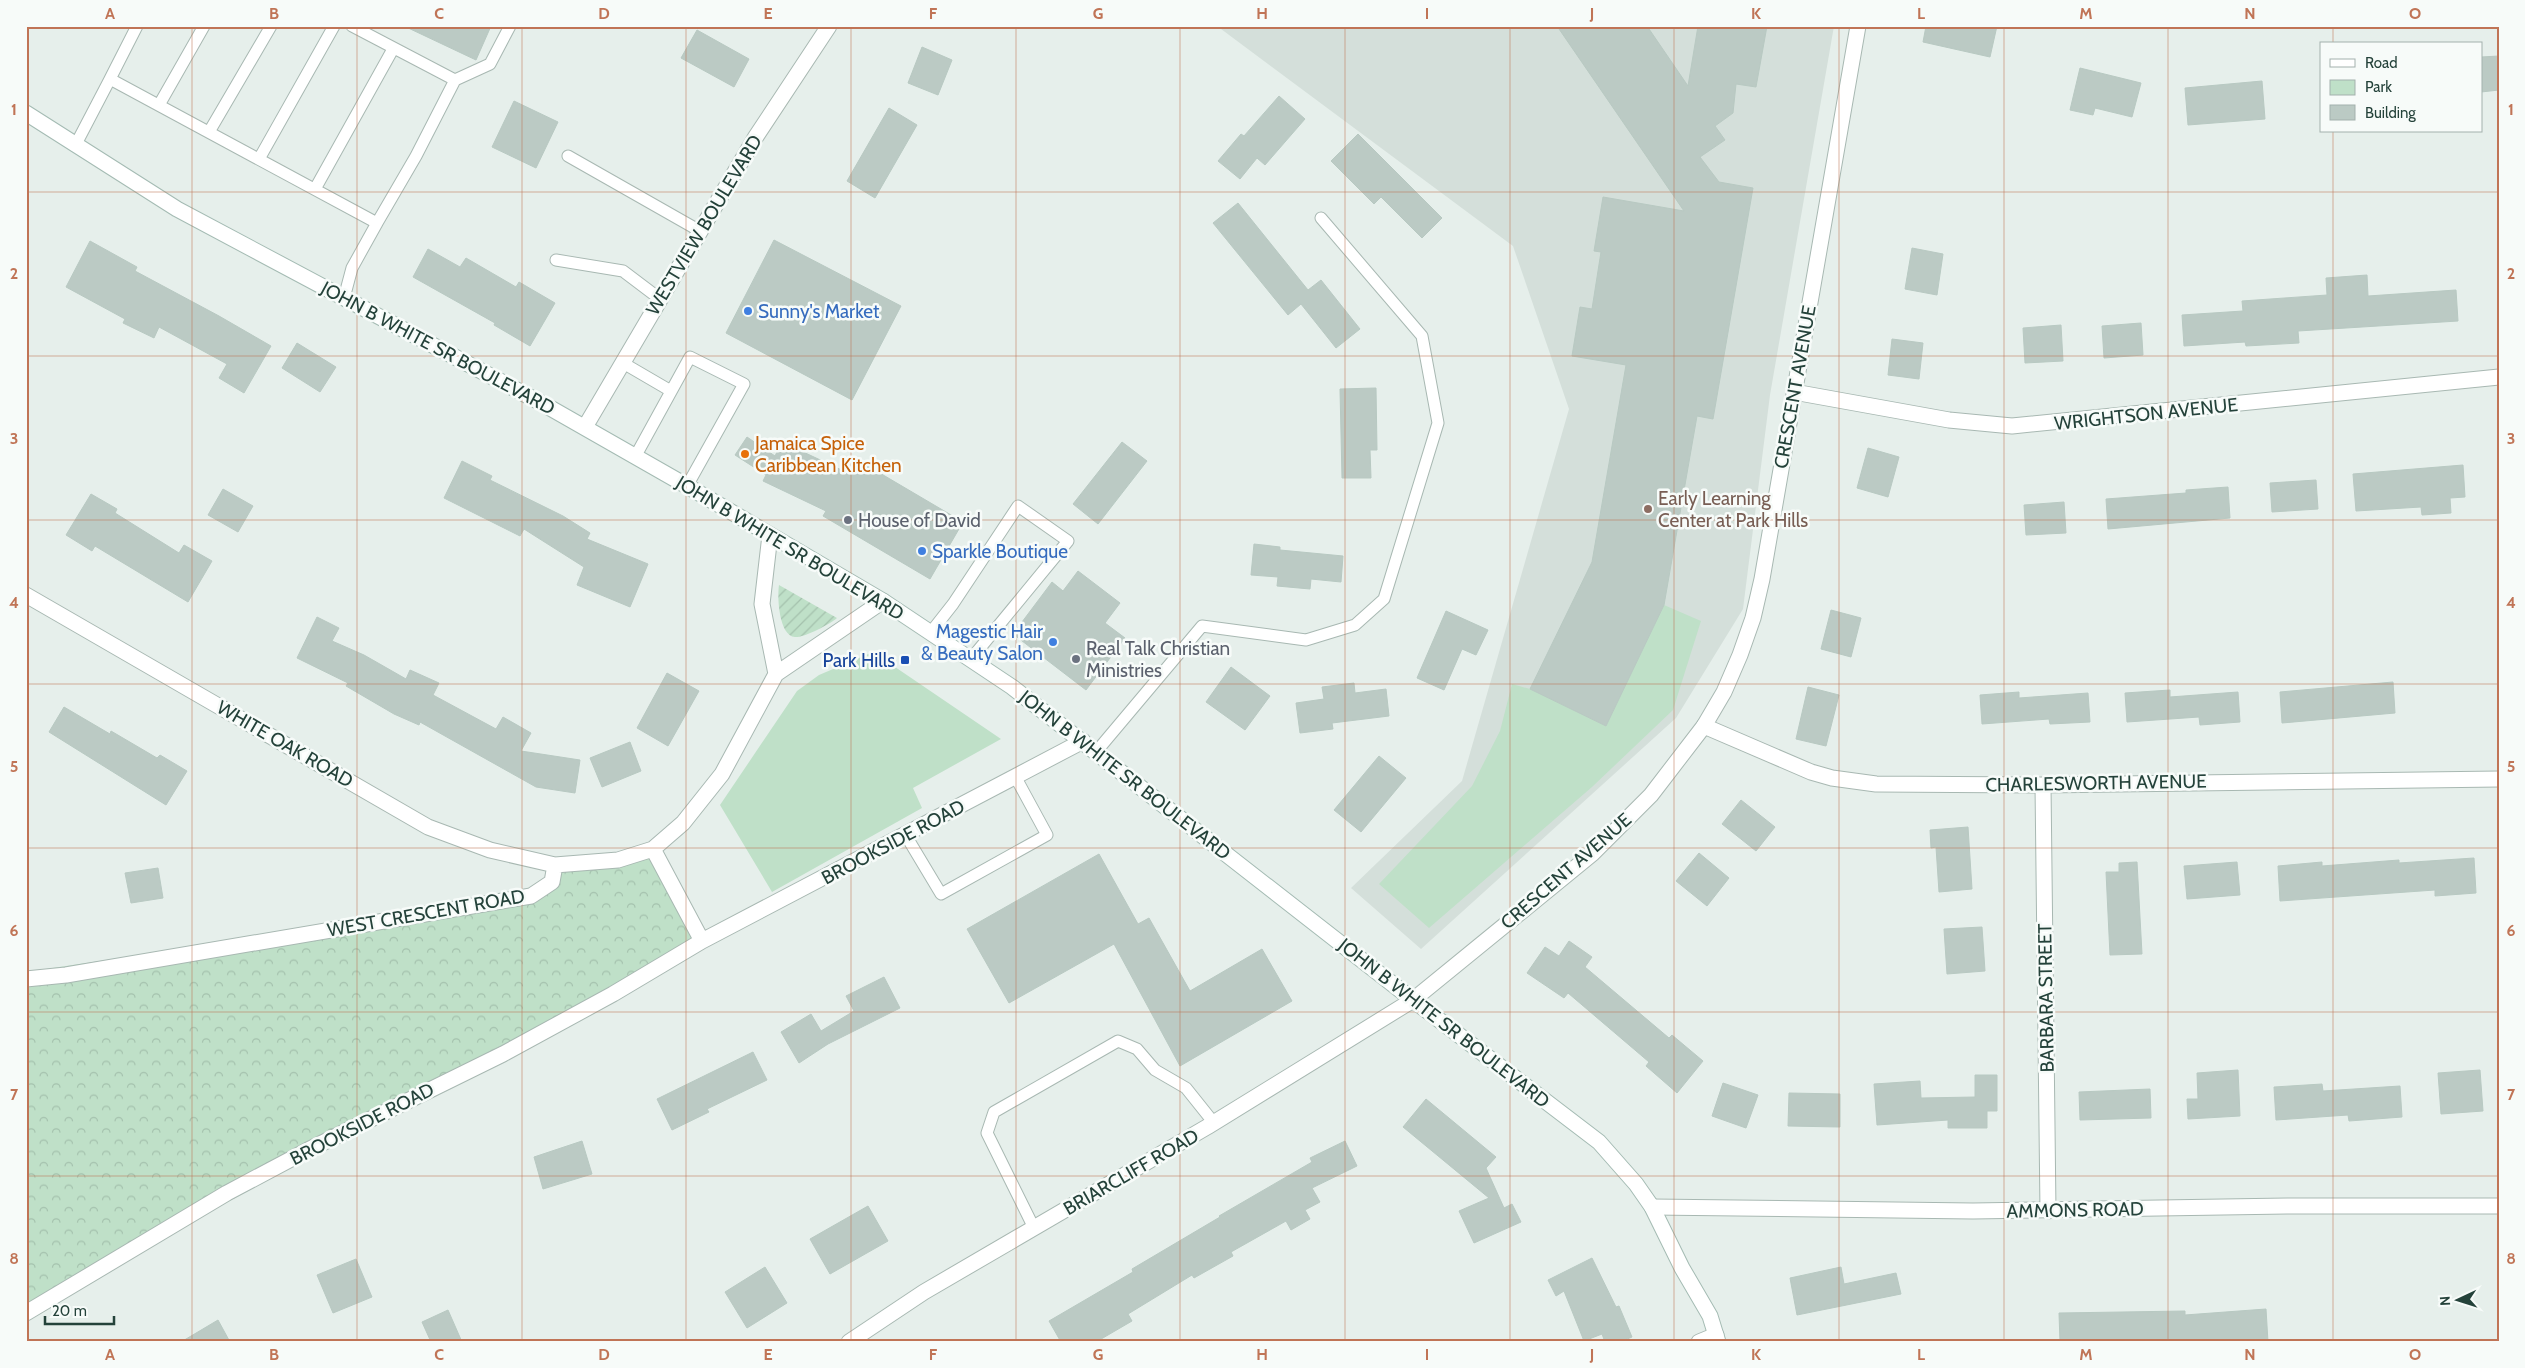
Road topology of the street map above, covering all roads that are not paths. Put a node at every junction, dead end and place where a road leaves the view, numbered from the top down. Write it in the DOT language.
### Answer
graph roads {
  1 [pos="137,26"];
  2 [pos="204,26"];
  3 [pos="271,26"];
  4 [pos="334,26"];
  5 [pos="352,26"];
  6 [pos="510,26"];
  7 [pos="829,26"];
  8 [pos="1858,26"];
  9 [pos="393,49"];
  10 [pos="110,79"];
  11 [pos="455,80"];
  12 [pos="159,105"];
  13 [pos="26,113"];
  14 [pos="209,132"];
  15 [pos="75,146"];
  16 [pos="568,156"];
  17 [pos="259,159"];
  18 [pos="314,189"];
  19 [pos="1321,218"];
  20 [pos="377,223"];
  21 [pos="700,231"];
  22 [pos="556,260"];
  23 [pos="344,298"];
  24 [pos="660,299"];
  25 [pos="622,363"];
  26 [pos="2499,377"];
  27 [pos="671,391"];
  28 [pos="1794,392"];
  29 [pos="585,428"];
  30 [pos="635,457"];
  31 [pos="687,486"];
  32 [pos="770,535"];
  33 [pos="26,595"];
  34 [pos="883,601"];
  35 [pos="931,632"];
  36 [pos="971,659"];
  37 [pos="776,674"];
  38 [pos="1704,726"];
  39 [pos="1083,741"];
  40 [pos="1096,752"];
  41 [pos="1016,778"];
  42 [pos="2499,779"];
  43 [pos="2043,785"];
  44 [pos="905,834"];
  45 [pos="653,848"];
  46 [pos="555,865"];
  47 [pos="702,941"];
  48 [pos="26,978"];
  49 [pos="1413,1000"];
  50 [pos="1214,1123"];
  51 [pos="2499,1206"];
  52 [pos="1652,1207"];
  53 [pos="2048,1211"];
  54 [pos="1034,1228"];
  55 [pos="26,1313"];
  56 [pos="1717,1339"];
  57 [pos="849,1342"];
  58 [pos="1699,1342"];
  1 -- 10 [label="lane"];
  2 -- 12 [label="lane"];
  3 -- 14 [label="lane"];
  4 -- 17 [label="lane"];
  5 -- 9 [label="lane"];
  6 -- 11 [label="lane"];
  7 -- 21 [label="street, WESTVIEW BOULEVARD"];
  8 -- 28 [label="street, CRESCENT AVENUE"];
  9 -- 11 [label="lane"];
  9 -- 18 [label="lane"];
  10 -- 12 [label="lane"];
  10 -- 15 [label="lane"];
  11 -- 20 [label="lane"];
  12 -- 14 [label="lane"];
  13 -- 15 [label="street, JOHN B WHITE SR BOULEVARD"];
  14 -- 17 [label="lane"];
  15 -- 23 [label="street, JOHN B WHITE SR BOULEVARD"];
  16 -- 21 [label="lane"];
  17 -- 18 [label="lane"];
  18 -- 20 [label="lane"];
  19 -- 40 [label="lane"];
  20 -- 23 [label="lane"];
  21 -- 24 [label="street, WESTVIEW BOULEVARD"];
  22 -- 24 [label="lane"];
  23 -- 29 [label="street, JOHN B WHITE SR BOULEVARD"];
  24 -- 25 [label="street, WESTVIEW BOULEVARD"];
  25 -- 27 [label="lane"];
  25 -- 29 [label="street, WESTVIEW BOULEVARD"];
  26 -- 28 [label="street, WRIGHTSON AVENUE"];
  27 -- 30 [label="lane"];
  27 -- 31 [label="lane"];
  28 -- 38 [label="street, CRESCENT AVENUE"];
  29 -- 30 [label="street, JOHN B WHITE SR BOULEVARD"];
  30 -- 31 [label="street, JOHN B WHITE SR BOULEVARD"];
  31 -- 32 [label="street, JOHN B WHITE SR BOULEVARD"];
  32 -- 34 [label="street, JOHN B WHITE SR BOULEVARD"];
  32 -- 37 [label="street"];
  33 -- 46 [label="street, WHITE OAK ROAD"];
  34 -- 35 [label="street, JOHN B WHITE SR BOULEVARD"];
  34 -- 37 [label="street"];
  35 -- 36 [label="street, JOHN B WHITE SR BOULEVARD"];
  35 -- 36 [label="lane"];
  36 -- 39 [label="street, JOHN B WHITE SR BOULEVARD"];
  37 -- 45 [label="street"];
  38 -- 43 [label="street, CHARLESWORTH AVENUE"];
  38 -- 49 [label="street, CRESCENT AVENUE"];
  39 -- 40 [label="street, JOHN B WHITE SR BOULEVARD"];
  39 -- 41 [label="street, BROOKSIDE ROAD"];
  40 -- 49 [label="street, JOHN B WHITE SR BOULEVARD"];
  41 -- 44 [label="street, BROOKSIDE ROAD"];
  41 -- 44 [label="lane"];
  42 -- 43 [label="street, CHARLESWORTH AVENUE"];
  43 -- 53 [label="street, BARBARA STREET"];
  44 -- 47 [label="street, BROOKSIDE ROAD"];
  45 -- 46 [label="street"];
  45 -- 47 [label="street"];
  46 -- 48 [label="street, WEST CRESCENT ROAD"];
  47 -- 55 [label="street, BROOKSIDE ROAD"];
  49 -- 50 [label="street, BRIARCLIFF ROAD"];
  49 -- 52 [label="street, JOHN B WHITE SR BOULEVARD"];
  50 -- 54 [label="street, BRIARCLIFF ROAD"];
  50 -- 54 [label="lane"];
  51 -- 53 [label="street, AMMONS ROAD"];
  52 -- 53 [label="street, AMMONS ROAD"];
  52 -- 56 [label="street, JOHN B WHITE SR BOULEVARD"];
  54 -- 57 [label="street, BRIARCLIFF ROAD"];
  56 -- 58 [label="street"];
}
